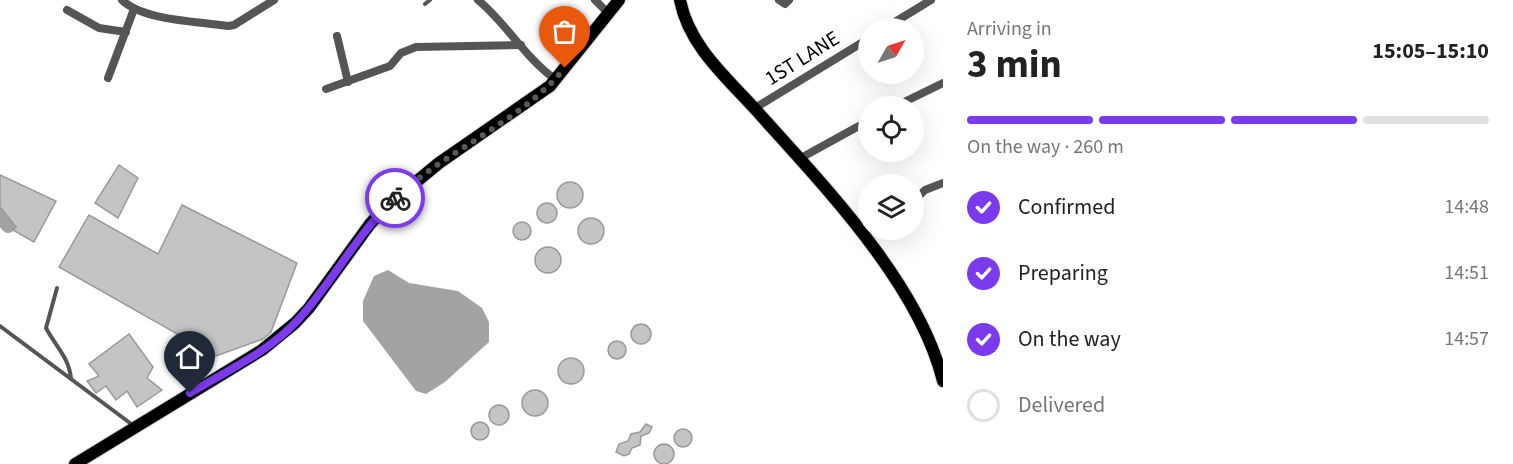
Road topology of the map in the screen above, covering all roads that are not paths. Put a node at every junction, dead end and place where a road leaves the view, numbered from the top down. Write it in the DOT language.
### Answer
graph roads {
  1 [pos="122,0"];
  2 [pos="274,0"];
  3 [pos="430,0"];
  4 [pos="478,0"];
  5 [pos="595,0"];
  6 [pos="619,0"];
  7 [pos="779,0"];
  8 [pos="789,0"];
  9 [pos="931,0"];
  10 [pos="678,3"];
  11 [pos="424,4"];
  12 [pos="134,9"];
  13 [pos="67,10"];
  14 [pos="609,14"];
  15 [pos="901,18"];
  16 [pos="126,32"];
  17 [pos="337,36"];
  18 [pos="521,45"];
  19 [pos="858,45"];
  20 [pos="108,78"];
  21 [pos="556,80"];
  22 [pos="348,81"];
  23 [pos="943,82"];
  24 [pos="326,90"];
  25 [pos="916,96"];
  26 [pos="754,108"];
  27 [pos="858,127"];
  28 [pos="800,159"];
  29 [pos="943,183"];
  30 [pos="924,191"];
  31 [pos="858,221"];
  32 [pos="872,240"];
  33 [pos="57,288"];
  34 [pos="0,326"];
  35 [pos="72,379"];
  36 [pos="943,381"];
  37 [pos="135,427"];
  38 [pos="75,464"];
  1 -- 12 [label="street"];
  2 -- 12 [label="street"];
  3 -- 11 [label="lane"];
  4 -- 18 [label="street"];
  5 -- 14 [label="street"];
  6 -- 14 [label="main road"];
  7 -- 8 [label="street"];
  9 -- 15 [label="street"];
  10 -- 26 [label="main road"];
  12 -- 16 [label="street"];
  13 -- 16 [label="street"];
  14 -- 21 [label="main road"];
  16 -- 20 [label="street"];
  17 -- 22 [label="street"];
  18 -- 21 [label="street"];
  18 -- 22 [label="street"];
  19 -- 26 [label="street, 1ST LANE"];
  21 -- 37 [label="main road"];
  22 -- 24 [label="street"];
  23 -- 25 [label="street"];
  26 -- 28 [label="main road"];
  27 -- 28 [label="street"];
  28 -- 31 [label="main road"];
  29 -- 30 [label="street"];
  32 -- 36 [label="main road"];
  33 -- 35 [label="lane"];
  34 -- 35 [label="lane"];
  35 -- 37 [label="lane"];
  37 -- 38 [label="main road"];
}
